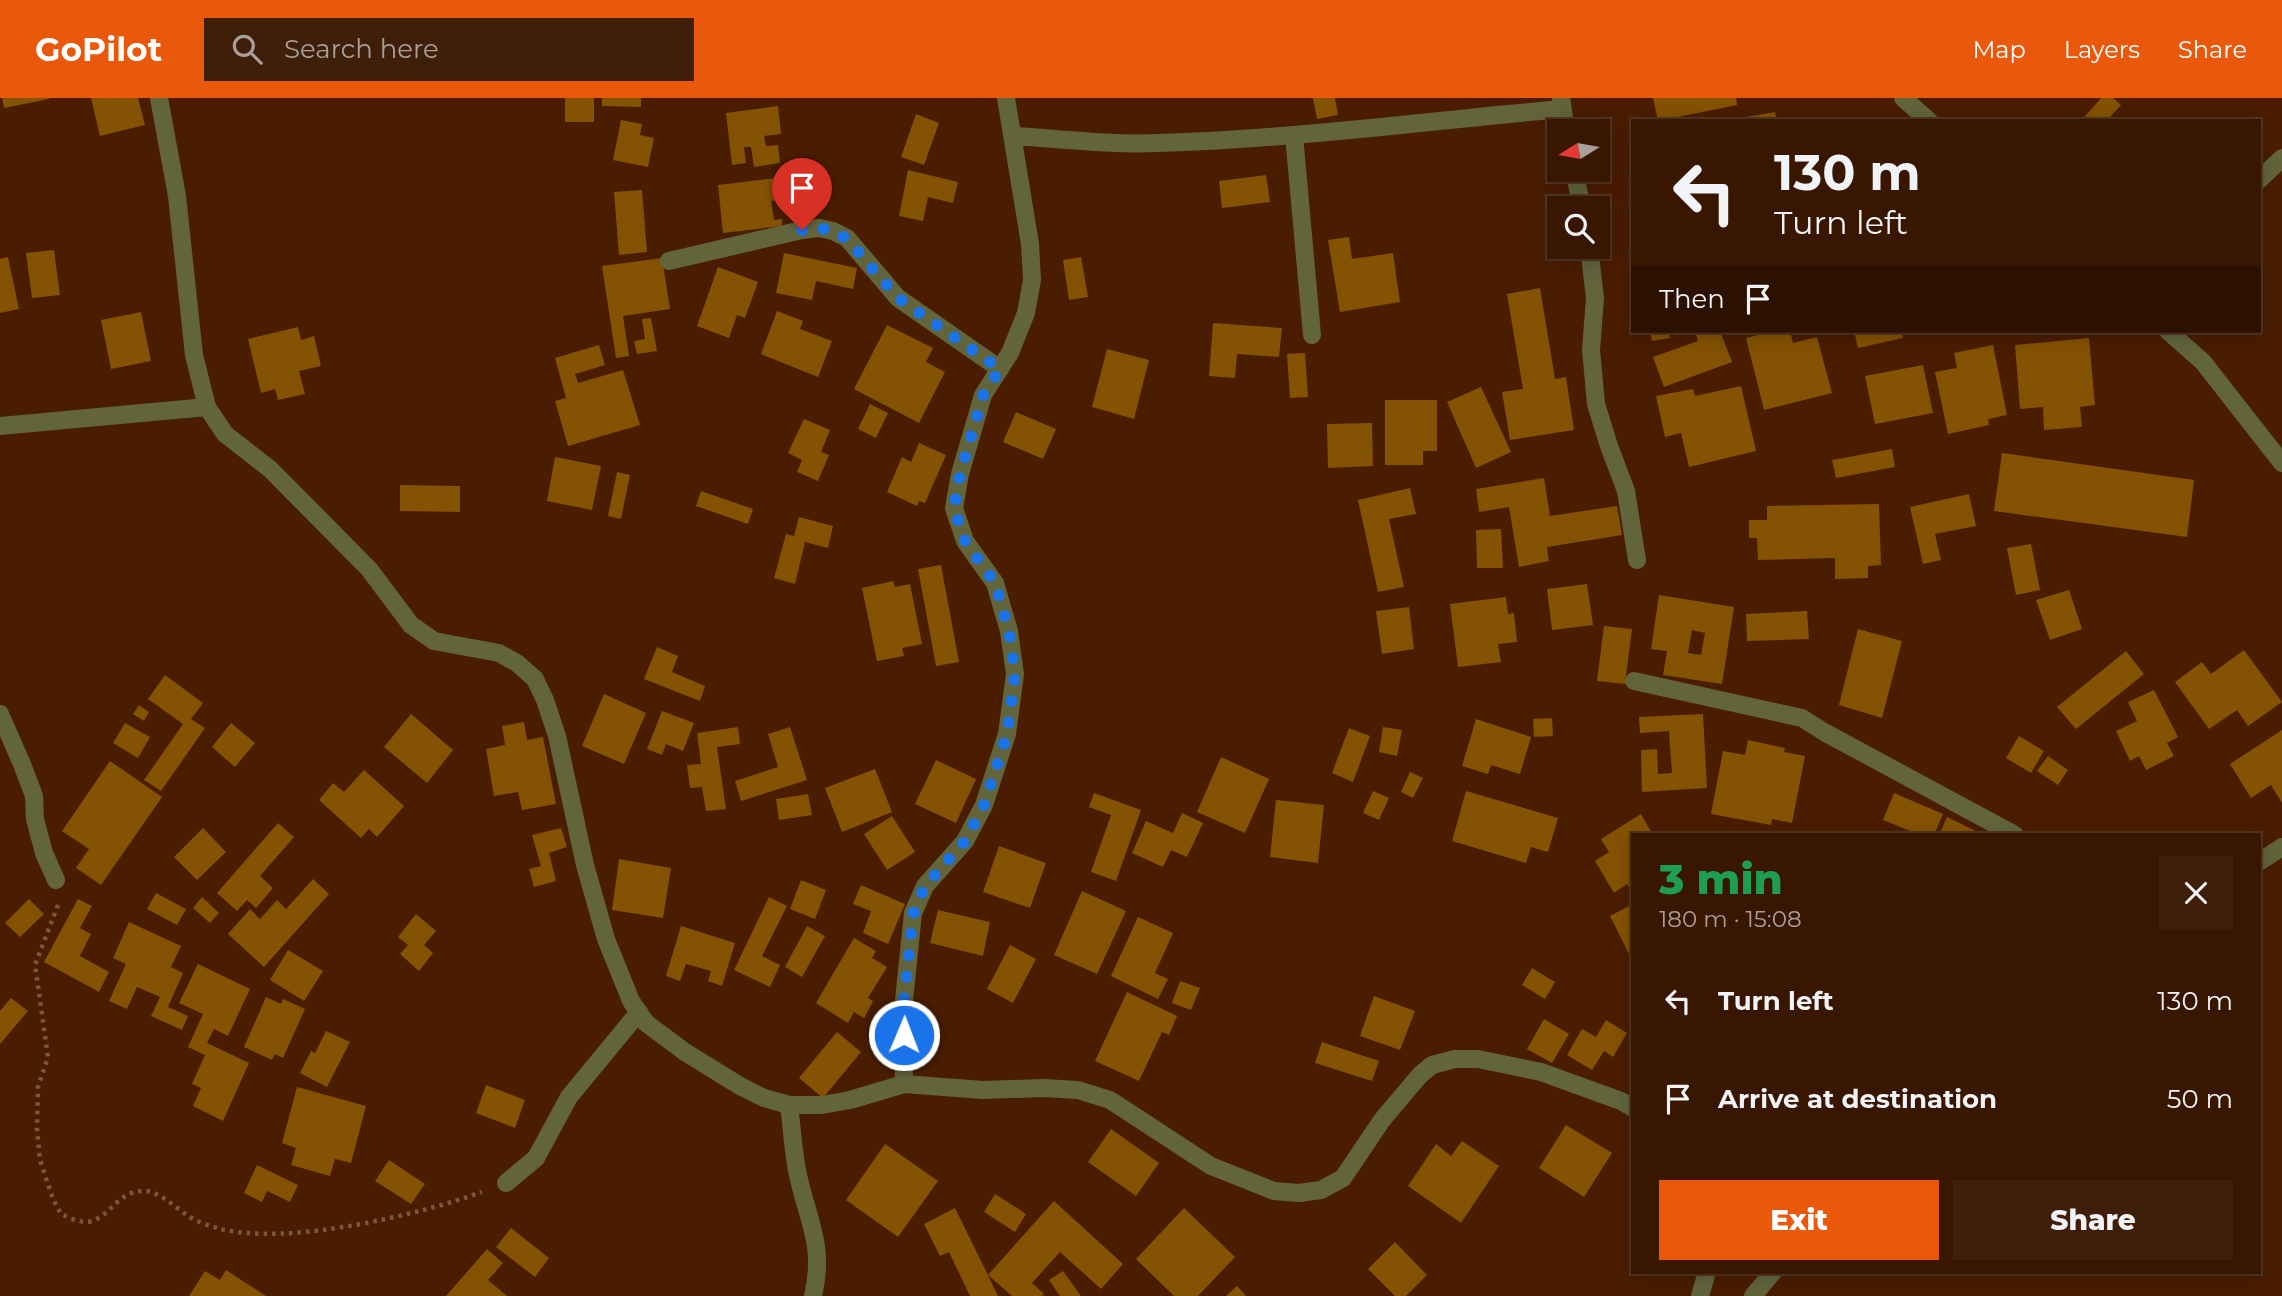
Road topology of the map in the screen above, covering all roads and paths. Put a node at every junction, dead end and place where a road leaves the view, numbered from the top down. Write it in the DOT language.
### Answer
graph roads {
  1 [pos="159,98"];
  2 [pos="1006,98"];
  3 [pos="1903,98"];
  4 [pos="1561,103"];
  5 [pos="1927,119"];
  6 [pos="1294,135"];
  7 [pos="1014,136"];
  8 [pos="2282,158"];
  9 [pos="2261,178"];
  10 [pos="1590,259"];
  11 [pos="669,261"];
  12 [pos="2170,333"];
  13 [pos="1312,335"];
  14 [pos="1000,369"];
  15 [pos="208,407"];
  16 [pos="0,426"];
  17 [pos="2282,463"];
  18 [pos="1637,560"];
  19 [pos="1634,681"];
  20 [pos="0,714"];
  21 [pos="2011,833"];
  22 [pos="2282,847"];
  23 [pos="2261,861"];
  24 [pos="56,880"];
  25 [pos="639,1012"];
  26 [pos="904,1084"];
  27 [pos="789,1105"];
  28 [pos="1631,1107"];
  29 [pos="506,1183"];
  30 [pos="1706,1274"];
  31 [pos="1771,1274"];
  32 [pos="813,1296"];
  33 [pos="1700,1296"];
  34 [pos="1753,1296"];
  1 -- 15 [label="street"];
  2 -- 7 [label="street"];
  3 -- 5 [label="street"];
  4 -- 6 [label="street"];
  6 -- 7 [label="street"];
  6 -- 13 [label="street"];
  7 -- 14 [label="street"];
  8 -- 9 [label="street"];
  10 -- 18 [label="street"];
  11 -- 14 [label="street"];
  12 -- 17 [label="street"];
  14 -- 26 [label="street"];
  15 -- 16 [label="street"];
  15 -- 25 [label="street"];
  19 -- 21 [label="street"];
  20 -- 24 [label="street"];
  22 -- 23 [label="street"];
  24 -- 29 [label="path"];
  25 -- 27 [label="street"];
  25 -- 29 [label="street"];
  26 -- 27 [label="street"];
  26 -- 28 [label="street"];
  27 -- 32 [label="street"];
  30 -- 33 [label="street"];
  31 -- 34 [label="street"];
}
